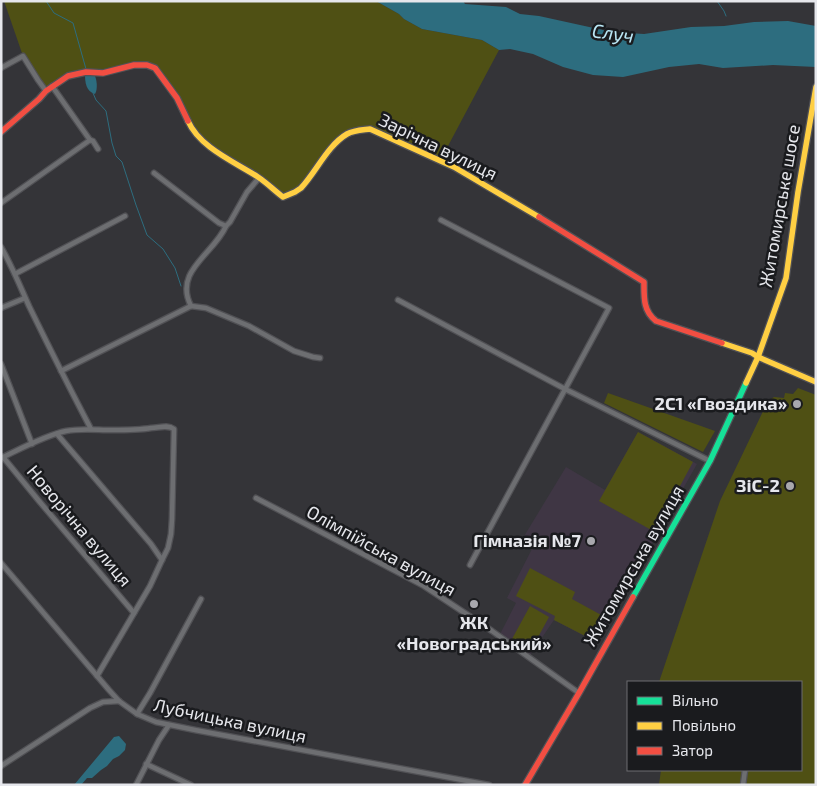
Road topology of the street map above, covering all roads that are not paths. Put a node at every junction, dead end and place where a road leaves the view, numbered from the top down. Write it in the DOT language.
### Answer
graph roads {
  1 [pos="1,68"];
  2 [pos="52,86"];
  3 [pos="816,87"];
  4 [pos="46,90"];
  5 [pos="1,132"];
  6 [pos="90,140"];
  7 [pos="98,149"];
  8 [pos="154,173"];
  9 [pos="259,178"];
  10 [pos="1,203"];
  11 [pos="125,216"];
  12 [pos="441,220"];
  13 [pos="226,226"];
  14 [pos="1,247"];
  15 [pos="15,274"];
  16 [pos="25,298"];
  17 [pos="398,300"];
  18 [pos="191,306"];
  19 [pos="1,308"];
  20 [pos="758,357"];
  21 [pos="320,358"];
  22 [pos="1,364"];
  23 [pos="61,371"];
  24 [pos="816,382"];
  25 [pos="565,389"];
  26 [pos="91,430"];
  27 [pos="57,434"];
  28 [pos="32,444"];
  29 [pos="2,457"];
  30 [pos="710,461"];
  31 [pos="256,498"];
  32 [pos="162,560"];
  33 [pos="1,563"];
  34 [pos="470,565"];
  35 [pos="201,599"];
  36 [pos="134,613"];
  37 [pos="97,676"];
  38 [pos="579,693"];
  39 [pos="119,701"];
  40 [pos="137,714"];
  41 [pos="170,725"];
  42 [pos="146,764"];
  43 [pos="1,766"];
  44 [pos="745,771"];
  45 [pos="136,785"];
  46 [pos="191,785"];
  47 [pos="488,785"];
  48 [pos="525,785"];
  49 [pos="743,785"];
  1 -- 4 [label="street"];
  2 -- 4 [label="street, Зарічна вулиця"];
  2 -- 6 [label="street"];
  2 -- 9 [label="street, Зарічна вулиця"];
  3 -- 20 [label="street, Житомирське шосе"];
  4 -- 5 [label="street, Зарічна вулиця"];
  6 -- 7 [label="street"];
  6 -- 10 [label="street"];
  8 -- 13 [label="street"];
  9 -- 13 [label="street"];
  9 -- 20 [label="street, Зарічна вулиця"];
  11 -- 15 [label="street"];
  12 -- 25 [label="street"];
  13 -- 18 [label="street"];
  14 -- 15 [label="street"];
  15 -- 16 [label="street"];
  16 -- 19 [label="street"];
  16 -- 23 [label="street"];
  17 -- 25 [label="street"];
  18 -- 21 [label="street"];
  18 -- 23 [label="street"];
  20 -- 24 [label="street"];
  20 -- 30 [label="street, Житомирська вулиця"];
  22 -- 28 [label="street"];
  23 -- 26 [label="street"];
  25 -- 30 [label="street"];
  25 -- 34 [label="street"];
  26 -- 27 [label="street"];
  26 -- 32 [label="street"];
  27 -- 28 [label="street"];
  27 -- 32 [label="street"];
  28 -- 29 [label="street"];
  29 -- 36 [label="street, Новорічна вулиця"];
  30 -- 38 [label="street, Житомирська вулиця"];
  31 -- 38 [label="street, Олімпійська вулиця"];
  32 -- 36 [label="street"];
  33 -- 37 [label="street, Лубчицька вулиця"];
  35 -- 40 [label="street"];
  36 -- 37 [label="street"];
  37 -- 39 [label="street, Лубчицька вулиця"];
  38 -- 48 [label="street, Житомирська вулиця"];
  39 -- 40 [label="street, Лубчицька вулиця"];
  39 -- 43 [label="street"];
  40 -- 41 [label="street, Лубчицька вулиця"];
  41 -- 42 [label="street"];
  41 -- 47 [label="street, Лубчицька вулиця"];
  42 -- 45 [label="street"];
  42 -- 46 [label="street"];
  44 -- 49 [label="street"];
}
